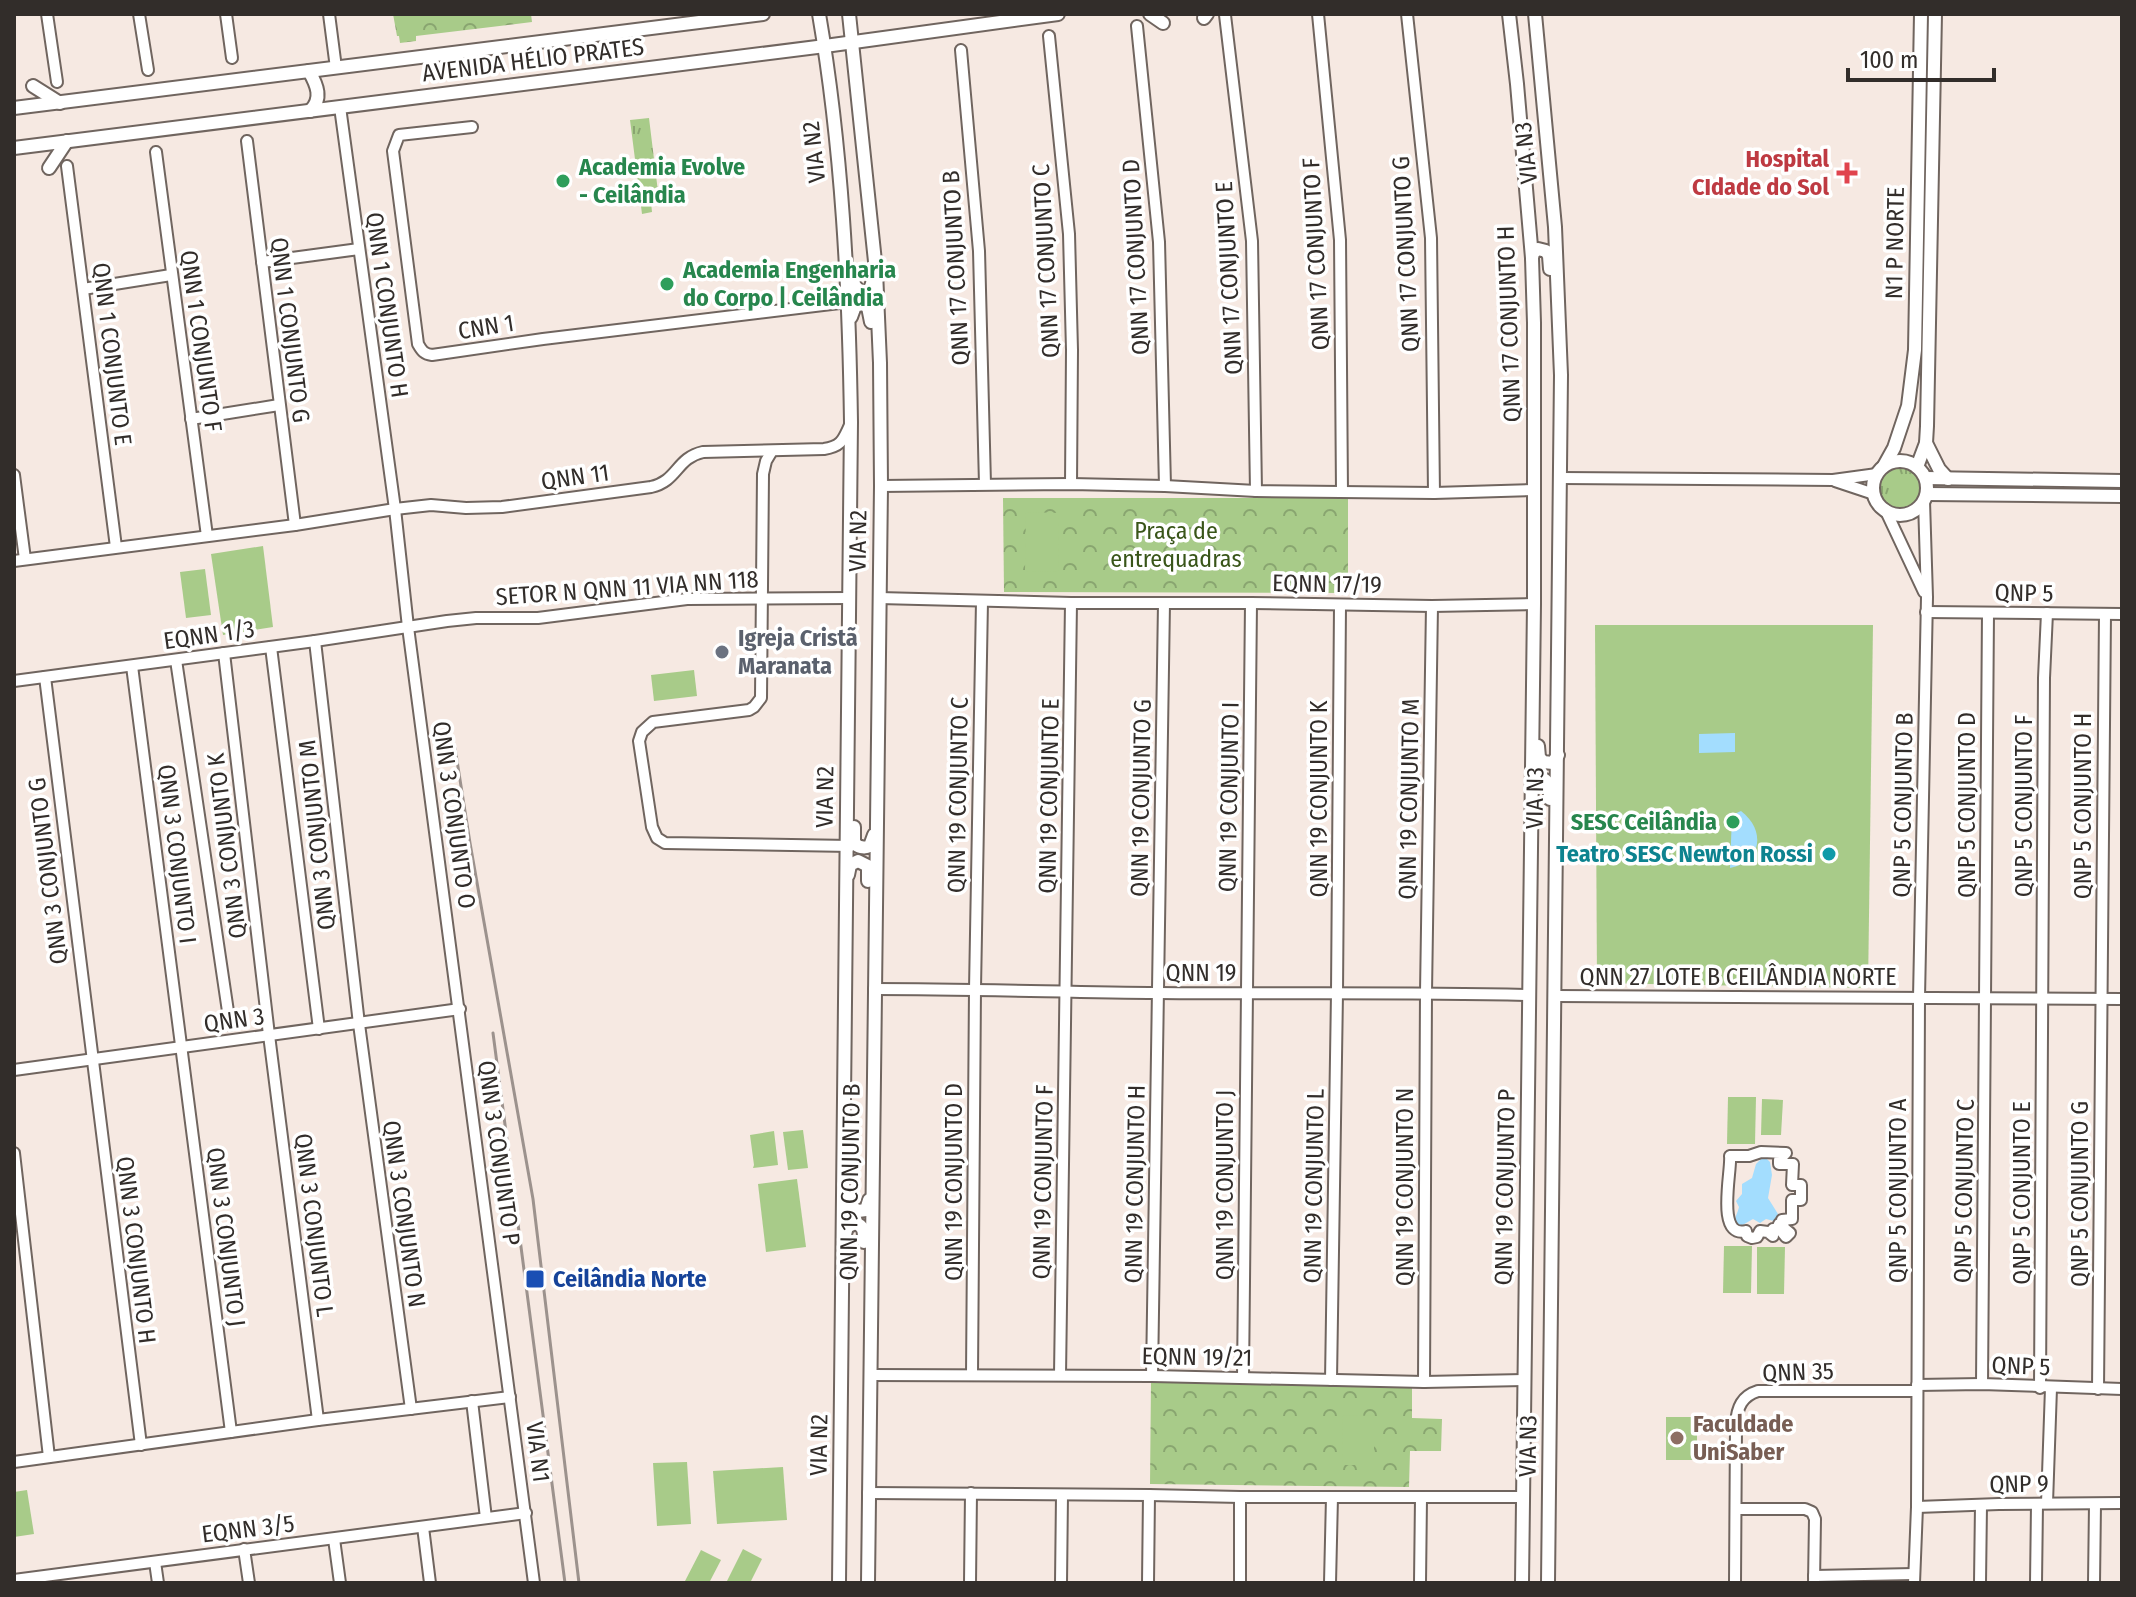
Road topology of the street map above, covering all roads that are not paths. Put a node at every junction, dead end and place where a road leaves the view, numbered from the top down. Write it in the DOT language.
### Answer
graph roads {
  1 [pos="47,14"];
  2 [pos="139,14"];
  3 [pos="226,14"];
  4 [pos="329,14"];
  5 [pos="763,14"];
  6 [pos="819,14"];
  7 [pos="849,14"];
  8 [pos="1058,14"];
  9 [pos="1150,14"];
  10 [pos="1318,14"];
  11 [pos="1407,14"];
  12 [pos="1509,14"];
  13 [pos="1535,14"];
  14 [pos="1921,14"];
  15 [pos="1935,14"];
  16 [pos="1225,15"];
  17 [pos="1163,23"];
  18 [pos="1137,26"];
  19 [pos="1049,36"];
  20 [pos="852,42"];
  21 [pos="825,46"];
  22 [pos="961,50"];
  23 [pos="232,58"];
  24 [pos="336,68"];
  25 [pos="148,70"];
  26 [pos="309,71"];
  27 [pos="57,82"];
  28 [pos="1517,84"];
  29 [pos="33,86"];
  30 [pos="60,103"];
  31 [pos="340,107"];
  32 [pos="14,108"];
  33 [pos="310,111"];
  34 [pos="472,127"];
  35 [pos="67,141"];
  36 [pos="247,141"];
  37 [pos="14,148"];
  38 [pos="156,152"];
  39 [pos="67,166"];
  40 [pos="49,168"];
  41 [pos="839,175"];
  42 [pos="1555,227"];
  43 [pos="359,249"];
  44 [pos="1532,258"];
  45 [pos="262,262"];
  46 [pos="876,271"];
  47 [pos="171,275"];
  48 [pos="83,289"];
  49 [pos="848,302"];
  50 [pos="850,325"];
  51 [pos="1561,375"];
  52 [pos="279,405"];
  53 [pos="191,419"];
  54 [pos="851,422"];
  55 [pos="880,429"];
  56 [pos="1926,443"];
  57 [pos="772,451"];
  58 [pos="1917,467"];
  59 [pos="1880,470"];
  60 [pos="14,475"];
  61 [pos="1561,478"];
  62 [pos="1926,478"];
  63 [pos="1948,479"];
  64 [pos="1833,480"];
  65 [pos="2122,481"];
  66 [pos="985,484"];
  67 [pos="1071,484"];
  68 [pos="881,486"];
  69 [pos="1165,486"];
  70 [pos="1534,490"];
  71 [pos="1256,491"];
  72 [pos="1342,492"];
  73 [pos="1434,493"];
  74 [pos="1874,494"];
  75 [pos="2122,496"];
  76 [pos="1925,498"];
  77 [pos="395,509"];
  78 [pos="1885,509"];
  79 [pos="295,525"];
  80 [pos="207,536"];
  81 [pos="116,547"];
  82 [pos="19,560"];
  83 [pos="1534,575"];
  84 [pos="1927,597"];
  85 [pos="763,598"];
  86 [pos="850,598"];
  87 [pos="879,598"];
  88 [pos="982,601"];
  89 [pos="1071,603"];
  90 [pos="1164,603"];
  91 [pos="1251,603"];
  92 [pos="1534,604"];
  93 [pos="1340,605"];
  94 [pos="1432,606"];
  95 [pos="1926,612"];
  96 [pos="1988,613"];
  97 [pos="2047,613"];
  98 [pos="2105,614"];
  99 [pos="2122,614"];
  100 [pos="408,627"];
  101 [pos="315,641"];
  102 [pos="271,647"];
  103 [pos="224,653"];
  104 [pos="176,660"];
  105 [pos="132,666"];
  106 [pos="45,677"];
  107 [pos="14,681"];
  108 [pos="1558,755"];
  109 [pos="1532,787"];
  110 [pos="876,829"];
  111 [pos="852,846"];
  112 [pos="846,880"];
  113 [pos="1556,970"];
  114 [pos="874,986"];
  115 [pos="975,989"];
  116 [pos="1066,990"];
  117 [pos="1426,992"];
  118 [pos="1158,993"];
  119 [pos="1246,993"];
  120 [pos="1337,993"];
  121 [pos="1529,995"];
  122 [pos="1556,996"];
  123 [pos="1919,998"];
  124 [pos="1986,998"];
  125 [pos="2101,998"];
  126 [pos="2122,999"];
  127 [pos="2043,1000"];
  128 [pos="460,1009"];
  129 [pos="359,1024"];
  130 [pos="230,1025"];
  131 [pos="319,1029"];
  132 [pos="269,1035"];
  133 [pos="182,1048"];
  134 [pos="91,1060"];
  135 [pos="14,1070"];
  136 [pos="845,1087"];
  137 [pos="1528,1108"];
  138 [pos="14,1153"];
  139 [pos="871,1191"];
  140 [pos="1801,1200"];
  141 [pos="1553,1206"];
  142 [pos="1527,1238"];
  143 [pos="842,1251"];
  144 [pos="1551,1345"];
  145 [pos="870,1357"];
  146 [pos="870,1375"];
  147 [pos="972,1375"];
  148 [pos="1060,1375"];
  149 [pos="1152,1376"];
  150 [pos="1243,1378"];
  151 [pos="1331,1380"];
  152 [pos="1524,1380"];
  153 [pos="1424,1382"];
  154 [pos="1982,1384"];
  155 [pos="1917,1388"];
  156 [pos="2045,1388"];
  157 [pos="2098,1389"];
  158 [pos="2122,1389"];
  159 [pos="510,1397"];
  160 [pos="472,1401"];
  161 [pos="411,1409"];
  162 [pos="318,1420"];
  163 [pos="231,1432"];
  164 [pos="141,1445"];
  165 [pos="49,1457"];
  166 [pos="14,1462"];
  167 [pos="868,1493"];
  168 [pos="971,1493"];
  169 [pos="1062,1495"];
  170 [pos="1149,1495"];
  171 [pos="1240,1497"];
  172 [pos="1332,1497"];
  173 [pos="1421,1498"];
  174 [pos="1523,1502"];
  175 [pos="2122,1503"];
  176 [pos="2042,1504"];
  177 [pos="2095,1504"];
  178 [pos="1981,1505"];
  179 [pos="1917,1507"];
  180 [pos="1736,1509"];
  181 [pos="526,1513"];
  182 [pos="486,1518"];
  183 [pos="423,1527"];
  184 [pos="334,1539"];
  185 [pos="244,1549"];
  186 [pos="155,1562"];
  187 [pos="66,1578"];
  188 [pos="1914,1578"];
  189 [pos="1814,1579"];
  190 [pos="14,1580"];
  191 [pos="158,1583"];
  192 [pos="249,1583"];
  193 [pos="340,1583"];
  194 [pos="430,1583"];
  195 [pos="534,1583"];
  196 [pos="842,1583"];
  197 [pos="868,1583"];
  198 [pos="970,1583"];
  199 [pos="1061,1583"];
  200 [pos="1148,1583"];
  201 [pos="1240,1583"];
  202 [pos="1330,1583"];
  203 [pos="1420,1583"];
  204 [pos="1522,1583"];
  205 [pos="1529,1583"];
  206 [pos="1548,1583"];
  207 [pos="1735,1583"];
  208 [pos="1980,1583"];
  209 [pos="2036,1583"];
  210 [pos="2094,1583"];
  1 -- 27 [label="street"];
  2 -- 25 [label="street"];
  3 -- 23 [label="street"];
  4 -- 24 [label="street"];
  5 -- 24 [label="main road, AVENIDA HÉLIO PRATES"];
  6 -- 21 [label="main road, VIA N2"];
  7 -- 20 [label="main road, VIA N2"];
  8 -- 20 [label="main road, AVENIDA HÉLIO PRATES"];
  9 -- 17 [label="main road"];
  10 -- 72 [label="street, QNN 17 CONJUNTO F"];
  11 -- 73 [label="street, QNN 17 CONJUNTO G"];
  12 -- 28 [label="main road, QNN 17 CONJUNTO H"];
  13 -- 42 [label="main road, VIA N3"];
  14 -- 59 [label="main road, N1 P NORTE"];
  15 -- 56 [label="main road, N1 P NORTE"];
  16 -- 71 [label="street, QNN 17 CONJUNTO E"];
  18 -- 69 [label="street, QNN 17 CONJUNTO D"];
  19 -- 67 [label="street, QNN 17 CONJUNTO C"];
  20 -- 21 [label="main road, AVENIDA HÉLIO PRATES"];
  20 -- 46 [label="main road, VIA N2"];
  21 -- 31 [label="main road, AVENIDA HÉLIO PRATES"];
  21 -- 41 [label="main road, VIA N2"];
  22 -- 66 [label="street, QNN 17 CONJUNTO B"];
  24 -- 26 [label="main road, AVENIDA HÉLIO PRATES"];
  26 -- 30 [label="main road, AVENIDA HÉLIO PRATES"];
  26 -- 33 [label="main road"];
  28 -- 42 [label="main road"];
  28 -- 44 [label="main road, QNN 17 CONJUNTO H"];
  29 -- 30 [label="main road"];
  30 -- 32 [label="main road, AVENIDA HÉLIO PRATES"];
  31 -- 33 [label="main road, AVENIDA HÉLIO PRATES"];
  31 -- 43 [label="street, QNN 1 CONJUNTO H"];
  33 -- 35 [label="main road, AVENIDA HÉLIO PRATES"];
  34 -- 49 [label="street, CNN 1"];
  35 -- 37 [label="main road, AVENIDA HÉLIO PRATES"];
  35 -- 40 [label="main road"];
  36 -- 45 [label="street, QNN 1 CONJUNTO G"];
  38 -- 47 [label="street, QNN 1 CONJUNTO F"];
  39 -- 48 [label="street, QNN 1 CONJUNTO E"];
  41 -- 46 [label="main road"];
  41 -- 49 [label="main road, VIA N2"];
  42 -- 51 [label="main road, VIA N3"];
  43 -- 45 [label="street"];
  43 -- 77 [label="street, QNN 1 CONJUNTO H"];
  44 -- 51 [label="main road"];
  44 -- 70 [label="main road, QNN 17 CONJUNTO H"];
  45 -- 52 [label="street, QNN 1 CONJUNTO G"];
  46 -- 55 [label="main road, VIA N2"];
  47 -- 48 [label="street"];
  47 -- 53 [label="street, QNN 1 CONJUNTO F"];
  48 -- 81 [label="street, QNN 1 CONJUNTO E"];
  49 -- 50 [label="main road, VIA N2"];
  50 -- 54 [label="main road, VIA N2"];
  50 -- 55 [label="main road"];
  51 -- 61 [label="main road, VIA N3"];
  52 -- 53 [label="street"];
  52 -- 79 [label="street, QNN 1 CONJUNTO G"];
  53 -- 80 [label="street, QNN 1 CONJUNTO F"];
  54 -- 57 [label="street, QNN 11"];
  54 -- 86 [label="main road, VIA N2"];
  55 -- 68 [label="main road, VIA N2"];
  56 -- 58 [label="main road, N1 P NORTE"];
  56 -- 63 [label="main road"];
  57 -- 77 [label="street, QNN 11"];
  57 -- 85 [label="street"];
  58 -- 59 [label="main road"];
  58 -- 62 [label="main road"];
  59 -- 64 [label="street"];
  59 -- 74 [label="main road"];
  60 -- 82 [label="street"];
  61 -- 64 [label="street"];
  61 -- 108 [label="main road, VIA N3"];
  62 -- 63 [label="main road"];
  62 -- 76 [label="main road"];
  63 -- 65 [label="main road"];
  64 -- 74 [label="street"];
  66 -- 67 [label="street"];
  66 -- 68 [label="street"];
  67 -- 69 [label="street"];
  68 -- 87 [label="main road, VIA N2"];
  69 -- 71 [label="street"];
  70 -- 73 [label="street"];
  70 -- 83 [label="main road"];
  71 -- 72 [label="street"];
  72 -- 73 [label="street"];
  74 -- 78 [label="main road"];
  75 -- 76 [label="main road"];
  76 -- 78 [label="main road"];
  76 -- 84 [label="street"];
  77 -- 79 [label="street"];
  77 -- 100 [label="street"];
  78 -- 84 [label="street"];
  79 -- 80 [label="street"];
  80 -- 81 [label="street"];
  81 -- 82 [label="street"];
  83 -- 92 [label="main road"];
  83 -- 108 [label="main road"];
  84 -- 95 [label="street"];
  85 -- 86 [label="street, SETOR N QNN 11 VIA NN 118"];
  85 -- 100 [label="street, SETOR N QNN 11 VIA NN 118"];
  85 -- 111 [label="street"];
  86 -- 111 [label="main road, VIA N2"];
  87 -- 88 [label="street, EQNN 17/19"];
  87 -- 110 [label="main road, VIA N2"];
  88 -- 89 [label="street, EQNN 17/19"];
  88 -- 115 [label="street, QNN 19 CONJUNTO C"];
  89 -- 90 [label="street, EQNN 17/19"];
  89 -- 116 [label="street, QNN 19 CONJUNTO E"];
  90 -- 91 [label="street, EQNN 17/19"];
  90 -- 118 [label="street, QNN 19 CONJUNTO G"];
  91 -- 93 [label="street, EQNN 17/19"];
  91 -- 119 [label="street, QNN 19 CONJUNTO I"];
  92 -- 94 [label="street, EQNN 17/19"];
  92 -- 109 [label="main road, QNN 19 CONJUNTO P"];
  93 -- 94 [label="street, EQNN 17/19"];
  93 -- 120 [label="street, QNN 19 CONJUNTO K"];
  94 -- 117 [label="street, QNN 19 CONJUNTO M"];
  95 -- 96 [label="street, QNP 5"];
  95 -- 123 [label="street, QNP 5 CONJUNTO B"];
  96 -- 97 [label="street, QNP 5"];
  96 -- 124 [label="street, QNP 5 CONJUNTO D"];
  97 -- 98 [label="street, QNP 5"];
  97 -- 127 [label="street, QNP 5 CONJUNTO F"];
  98 -- 99 [label="street, QNP 5"];
  98 -- 125 [label="street, QNP 5 CONJUNTO H"];
  100 -- 101 [label="street, EQNN 1/3"];
  100 -- 128 [label="street, QNN 3 CONJUNTO O"];
  101 -- 102 [label="street, EQNN 1/3"];
  101 -- 129 [label="street, QNN 3 CONJUNTO M"];
  102 -- 103 [label="street, EQNN 1/3"];
  102 -- 131 [label="street"];
  103 -- 104 [label="street, EQNN 1/3"];
  103 -- 132 [label="street, QNN 3 CONJUNTO K"];
  104 -- 105 [label="street, EQNN 1/3"];
  104 -- 130 [label="street"];
  105 -- 106 [label="street, EQNN 1/3"];
  105 -- 133 [label="street, QNN 3 CONJUNTO I"];
  106 -- 107 [label="street, EQNN 1/3"];
  106 -- 134 [label="street, QNN 3 CONJUNTO G"];
  108 -- 113 [label="main road, VIA N3"];
  109 -- 113 [label="main road"];
  109 -- 121 [label="main road, QNN 19 CONJUNTO P"];
  110 -- 111 [label="main road"];
  110 -- 114 [label="main road, VIA N2"];
  111 -- 112 [label="main road, VIA N2"];
  112 -- 114 [label="main road"];
  112 -- 136 [label="main road, VIA N2"];
  113 -- 122 [label="main road, VIA N3"];
  114 -- 115 [label="street, QNN 19"];
  114 -- 139 [label="main road, QNN 19 CONJUNTO B"];
  115 -- 116 [label="street, QNN 19"];
  115 -- 147 [label="street, QNN 19 CONJUNTO D"];
  116 -- 118 [label="street, QNN 19"];
  116 -- 148 [label="street, QNN 19 CONJUNTO F"];
  117 -- 120 [label="street, QNN 19"];
  117 -- 121 [label="street, QNN 19"];
  117 -- 153 [label="street, QNN 19 CONJUNTO N"];
  118 -- 119 [label="street, QNN 19"];
  118 -- 149 [label="street, QNN 19 CONJUNTO H"];
  119 -- 120 [label="street, QNN 19"];
  119 -- 150 [label="street, QNN 19 CONJUNTO J"];
  120 -- 151 [label="street, QNN 19 CONJUNTO L"];
  121 -- 137 [label="main road, QNN 19 CONJUNTO P"];
  122 -- 123 [label="street, QNN 27 LOTE B CEILÂNDIA NORTE"];
  122 -- 141 [label="main road, VIA N3"];
  123 -- 124 [label="street"];
  123 -- 155 [label="street, QNP 5 CONJUNTO A"];
  124 -- 127 [label="street"];
  124 -- 154 [label="street, QNP 5 CONJUNTO C"];
  125 -- 126 [label="street"];
  125 -- 127 [label="street"];
  125 -- 157 [label="street, QNP 5 CONJUNTO G"];
  127 -- 156 [label="street, QNP 5 CONJUNTO E"];
  128 -- 129 [label="street, QNN 3"];
  128 -- 159 [label="street, QNN 3 CONJUNTO P"];
  129 -- 131 [label="street, QNN 3"];
  129 -- 161 [label="street, QNN 3 CONJUNTO N"];
  131 -- 132 [label="street, QNN 3"];
  132 -- 133 [label="street, QNN 3"];
  132 -- 162 [label="street, QNN 3 CONJUNTO L"];
  133 -- 134 [label="street, QNN 3"];
  133 -- 163 [label="street, QNN 3 CONJUNTO J"];
  134 -- 135 [label="street, QNN 3"];
  134 -- 164 [label="street, QNN 3 CONJUNTO H"];
  136 -- 139 [label="main road"];
  136 -- 143 [label="main road, VIA N2"];
  137 -- 141 [label="main road"];
  137 -- 142 [label="main road, QNN 19 CONJUNTO P"];
  138 -- 165 [label="street"];
  139 -- 145 [label="main road, QNN 19 CONJUNTO B"];
  140 -- 140 [label="street"];
  141 -- 144 [label="main road, VIA N3"];
  142 -- 144 [label="main road"];
  142 -- 152 [label="main road, QNN 19 CONJUNTO P"];
  143 -- 145 [label="main road"];
  143 -- 196 [label="main road, VIA N2"];
  144 -- 206 [label="main road, VIA N3"];
  145 -- 146 [label="main road, QNN 19 CONJUNTO B"];
  146 -- 147 [label="street, EQNN 19/21"];
  146 -- 167 [label="main road, VIA N2"];
  147 -- 148 [label="street, EQNN 19/21"];
  148 -- 149 [label="street, EQNN 19/21"];
  149 -- 150 [label="street, EQNN 19/21"];
  150 -- 151 [label="street, EQNN 19/21"];
  151 -- 153 [label="street, EQNN 19/21"];
  152 -- 153 [label="street, EQNN 19/21"];
  152 -- 174 [label="main road, VIA N3"];
  154 -- 155 [label="street, QNP 5"];
  154 -- 156 [label="street, QNP 5"];
  155 -- 179 [label="street"];
  155 -- 180 [label="street, QNN 35"];
  156 -- 157 [label="street, QNP 5"];
  156 -- 176 [label="street, QNP 5 CONJUNTO E"];
  157 -- 158 [label="street, QNP 5"];
  159 -- 160 [label="street"];
  159 -- 181 [label="street, VIA N1"];
  160 -- 161 [label="street"];
  160 -- 182 [label="street"];
  161 -- 162 [label="street"];
  162 -- 163 [label="street"];
  163 -- 164 [label="street"];
  164 -- 165 [label="street"];
  165 -- 166 [label="street"];
  167 -- 168 [label="street"];
  167 -- 197 [label="main road, VIA N2"];
  168 -- 169 [label="street"];
  168 -- 198 [label="street"];
  169 -- 170 [label="street"];
  169 -- 199 [label="street"];
  170 -- 171 [label="street"];
  170 -- 200 [label="street"];
  171 -- 172 [label="street"];
  171 -- 201 [label="street"];
  172 -- 173 [label="street"];
  172 -- 202 [label="street"];
  173 -- 174 [label="street"];
  173 -- 203 [label="street"];
  174 -- 204 [label="main road"];
  174 -- 205 [label="main road"];
  175 -- 177 [label="street, QNP 9"];
  176 -- 177 [label="street, QNP 9"];
  176 -- 178 [label="street, QNP 9"];
  176 -- 209 [label="street, QNP 5 CONJUNTO E"];
  177 -- 210 [label="street"];
  178 -- 179 [label="street, QNP 9"];
  178 -- 208 [label="street"];
  179 -- 188 [label="street"];
  180 -- 189 [label="street"];
  180 -- 207 [label="street"];
  181 -- 182 [label="street, EQNN 3/5"];
  181 -- 195 [label="street, VIA N1"];
  182 -- 183 [label="street, EQNN 3/5"];
  183 -- 184 [label="street, EQNN 3/5"];
  183 -- 194 [label="street"];
  184 -- 185 [label="street, EQNN 3/5"];
  184 -- 193 [label="street"];
  185 -- 186 [label="street, EQNN 3/5"];
  185 -- 192 [label="street"];
  186 -- 187 [label="street, EQNN 3/5"];
  186 -- 191 [label="street"];
  187 -- 190 [label="street, EQNN 3/5"];
  188 -- 189 [label="street"];
}
